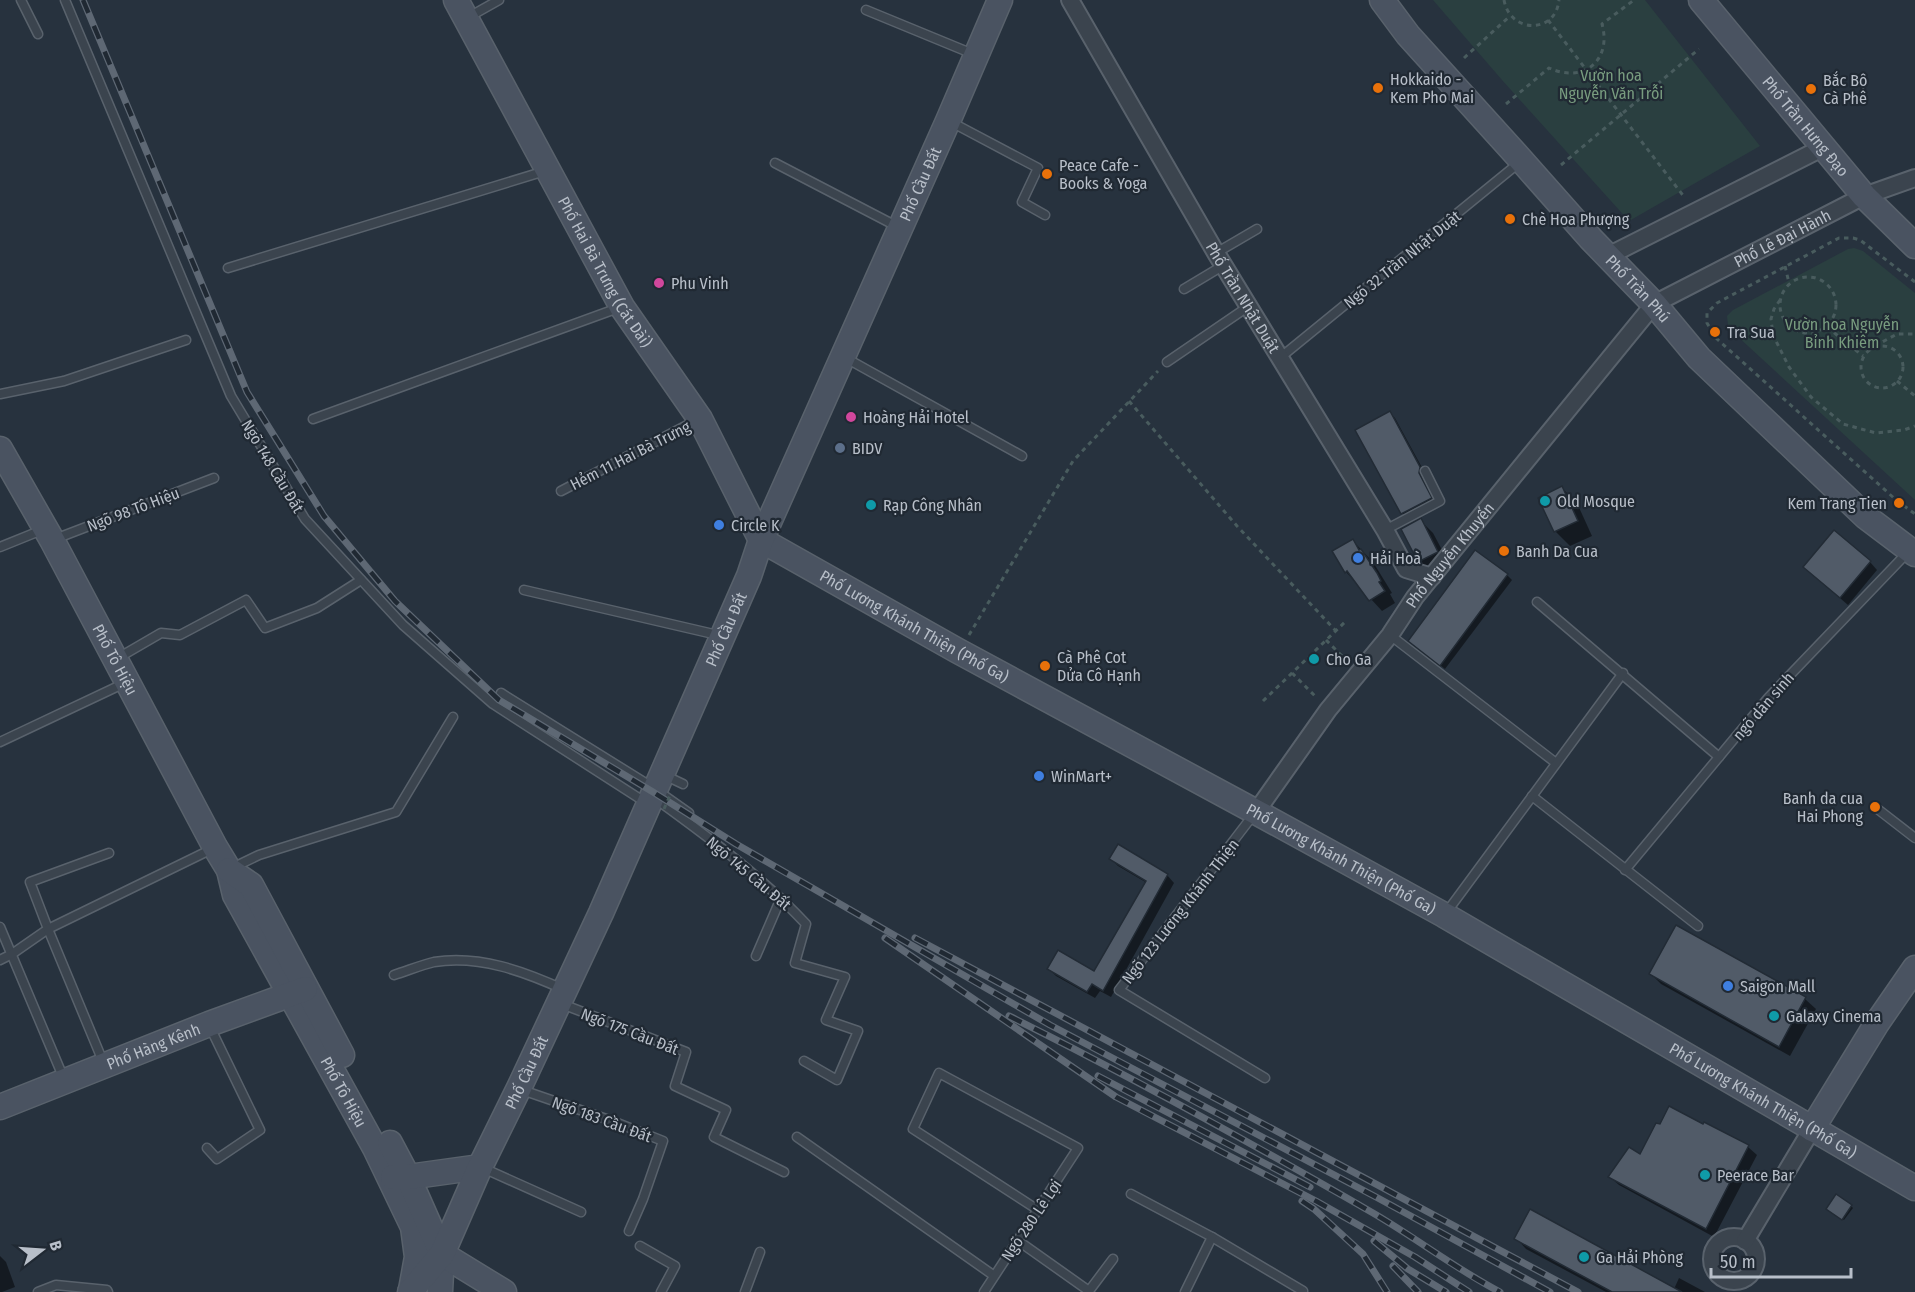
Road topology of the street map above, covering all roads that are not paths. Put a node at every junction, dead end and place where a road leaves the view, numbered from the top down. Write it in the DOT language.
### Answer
graph roads {
  1 [pos="21,0"];
  2 [pos="65,0"];
  3 [pos="500,0"];
  4 [pos="1000,0"];
  5 [pos="1070,0"];
  6 [pos="1382,0"];
  7 [pos="1701,0"];
  8 [pos="461,9"];
  9 [pos="866,10"];
  10 [pos="38,34"];
  11 [pos="976,55"];
  12 [pos="948,121"];
  13 [pos="1822,148"];
  14 [pos="1522,160"];
  15 [pos="775,163"];
  16 [pos="548,170"];
  17 [pos="1915,178"];
  18 [pos="1864,196"];
  19 [pos="1045,215"];
  20 [pos="900,228"];
  21 [pos="1257,229"];
  22 [pos="1915,246"];
  23 [pos="1608,256"];
  24 [pos="1220,259"];
  25 [pos="228,268"];
  26 [pos="1184,289"];
  27 [pos="1654,304"];
  28 [pos="1249,306"];
  29 [pos="622,307"];
  30 [pos="186,340"];
  31 [pos="843,357"];
  32 [pos="1281,357"];
  33 [pos="1167,362"];
  34 [pos="0,394"];
  35 [pos="313,419"];
  36 [pos="700,419"];
  37 [pos="2,455"];
  38 [pos="1022,456"];
  39 [pos="1425,471"];
  40 [pos="214,478"];
  41 [pos="561,491"];
  42 [pos="1385,530"];
  43 [pos="49,535"];
  44 [pos="761,540"];
  45 [pos="0,547"];
  46 [pos="1912,552"];
  47 [pos="1406,569"];
  48 [pos="1432,577"];
  49 [pos="361,580"];
  50 [pos="524,590"];
  51 [pos="1415,597"];
  52 [pos="1538,602"];
  53 [pos="1390,635"];
  54 [pos="722,636"];
  55 [pos="115,660"];
  56 [pos="1623,673"];
  57 [pos="127,682"];
  58 [pos="501,693"];
  59 [pos="453,717"];
  60 [pos="0,742"];
  61 [pos="1719,757"];
  62 [pos="1557,763"];
  63 [pos="683,784"];
  64 [pos="660,794"];
  65 [pos="1532,796"];
  66 [pos="1875,807"];
  67 [pos="1256,812"];
  68 [pos="689,813"];
  69 [pos="1915,838"];
  70 [pos="215,847"];
  71 [pos="109,853"];
  72 [pos="229,870"];
  73 [pos="1625,870"];
  74 [pos="782,897"];
  75 [pos="1444,915"];
  76 [pos="1698,926"];
  77 [pos="0,927"];
  78 [pos="48,929"];
  79 [pos="12,954"];
  80 [pos="756,956"];
  81 [pos="0,960"];
  82 [pos="1915,968"];
  83 [pos="394,975"];
  84 [pos="298,991"];
  85 [pos="562,996"];
  86 [pos="209,1024"];
  87 [pos="804,1061"];
  88 [pos="105,1065"];
  89 [pos="1265,1078"];
  90 [pos="65,1083"];
  91 [pos="519,1088"];
  92 [pos="0,1107"];
  93 [pos="1812,1129"];
  94 [pos="797,1137"];
  95 [pos="207,1148"];
  96 [pos="480,1167"];
  97 [pos="784,1172"];
  98 [pos="399,1177"];
  99 [pos="1915,1188"];
  100 [pos="1131,1194"];
  101 [pos="1038,1210"];
  102 [pos="581,1212"];
  103 [pos="629,1231"];
  104 [pos="1212,1237"];
  105 [pos="1017,1240"];
  106 [pos="1746,1241"];
  107 [pos="640,1246"];
  108 [pos="760,1252"];
  109 [pos="442,1254"];
  110 [pos="1113,1259"];
  111 [pos="993,1275"];
  112 [pos="411,1291"];
  113 [pos="1303,1291"];
  114 [pos="39,1292"];
  115 [pos="108,1292"];
  116 [pos="440,1292"];
  117 [pos="504,1292"];
  118 [pos="662,1292"];
  119 [pos="745,1292"];
  120 [pos="984,1292"];
  121 [pos="1185,1292"];
  1 -- 10 [label="lane"];
  2 -- 49 [label="lane, Ngõ 148 Cầu Đất"];
  3 -- 8 [label="lane"];
  4 -- 11 [label="main road, Phố Cầu Đất"];
  5 -- 24 [label="street, Phố Trần Nhật Duật"];
  6 -- 14 [label="main road, Phố Trần Phú"];
  7 -- 13 [label="main road, Phố Trần Hưng Đạo"];
  8 -- 16 [label="main road, Phố Hai Bà Trưng (Cát Dài)"];
  9 -- 11 [label="lane"];
  11 -- 12 [label="main road, Phố Cầu Đất"];
  12 -- 19 [label="lane"];
  12 -- 20 [label="main road, Phố Cầu Đất"];
  13 -- 18 [label="main road, Phố Trần Hưng Đạo"];
  13 -- 23 [label="street"];
  14 -- 23 [label="main road, Phố Trần Phú"];
  14 -- 32 [label="lane, Ngõ 32 Trần Nhật Duật"];
  15 -- 20 [label="lane"];
  16 -- 25 [label="lane"];
  16 -- 29 [label="main road, Phố Hai Bà Trưng (Cát Dài)"];
  17 -- 18 [label="street, Phố Lê Đại Hành"];
  18 -- 22 [label="main road, Phố Trần Hưng Đạo"];
  18 -- 27 [label="street, Phố Lê Đại Hành"];
  20 -- 31 [label="main road, Phố Cầu Đất"];
  21 -- 24 [label="lane"];
  23 -- 27 [label="main road, Phố Trần Phú"];
  24 -- 26 [label="lane"];
  24 -- 28 [label="street, Phố Trần Nhật Duật"];
  27 -- 46 [label="main road, Phố Trần Phú"];
  27 -- 48 [label="street, Phố Nguyễn Khuyến"];
  28 -- 32 [label="street, Phố Trần Nhật Duật"];
  28 -- 33 [label="lane"];
  29 -- 35 [label="lane"];
  29 -- 36 [label="main road, Phố Hai Bà Trưng (Cát Dài)"];
  30 -- 34 [label="lane"];
  31 -- 38 [label="lane"];
  31 -- 44 [label="main road, Phố Cầu Đất"];
  32 -- 42 [label="street, Phố Trần Nhật Duật"];
  36 -- 41 [label="lane, Hẻm 11 Hai Bà Trưng"];
  36 -- 44 [label="main road, Phố Hai Bà Trưng (Cát Dài)"];
  37 -- 43 [label="main road, Phố Tô Hiệu"];
  39 -- 42 [label="lane"];
  40 -- 43 [label="lane, Ngõ 98 Tô Hiệu"];
  42 -- 47 [label="street, Phố Trần Nhật Duật"];
  43 -- 45 [label="lane, Ngõ 98 Tô Hiệu"];
  43 -- 55 [label="main road, Phố Tô Hiệu"];
  44 -- 54 [label="main road, Phố Cầu Đất"];
  44 -- 67 [label="main road, Phố Lương Khánh Thiện (Phố Ga)"];
  46 -- 61 [label="lane, ngõ dân sinh"];
  47 -- 48 [label="street"];
  47 -- 51 [label="street, Phố Trần Nhật Duật"];
  48 -- 51 [label="street, Phố Nguyễn Khuyến"];
  49 -- 55 [label="lane"];
  49 -- 64 [label="lane, Ngõ 148 Cầu Đất"];
  50 -- 54 [label="lane"];
  51 -- 53 [label="street, Phố Nguyễn Khuyến"];
  52 -- 56 [label="lane"];
  53 -- 62 [label="lane"];
  53 -- 67 [label="street, Phố Nguyễn Khuyến"];
  54 -- 64 [label="main road, Phố Cầu Đất"];
  55 -- 57 [label="main road, Phố Tô Hiệu"];
  56 -- 61 [label="lane"];
  56 -- 62 [label="lane"];
  57 -- 60 [label="lane"];
  57 -- 70 [label="main road, Phố Tô Hiệu"];
  58 -- 64 [label="lane"];
  59 -- 72 [label="lane"];
  61 -- 73 [label="lane, ngõ dân sinh"];
  62 -- 65 [label="lane"];
  63 -- 64 [label="lane"];
  64 -- 68 [label="lane"];
  64 -- 74 [label="lane, Ngõ 145 Cầu Đất"];
  64 -- 85 [label="main road, Phố Cầu Đất"];
  65 -- 73 [label="lane"];
  65 -- 75 [label="lane"];
  66 -- 69 [label="lane"];
  67 -- 75 [label="main road, Phố Lương Khánh Thiện (Phố Ga)"];
  67 -- 89 [label="lane, Ngõ 123 Lương Khánh Thiện"];
  70 -- 72 [label="main road, Phố Tô Hiệu"];
  70 -- 78 [label="lane"];
  71 -- 78 [label="lane"];
  72 -- 84 [label="main road, Phố Tô Hiệu"];
  73 -- 76 [label="lane"];
  74 -- 80 [label="lane"];
  74 -- 87 [label="lane, Ngõ 145 Cầu Đất"];
  75 -- 93 [label="main road, Phố Lương Khánh Thiện (Phố Ga)"];
  77 -- 79 [label="lane"];
  78 -- 79 [label="lane"];
  78 -- 88 [label="lane"];
  79 -- 81 [label="lane"];
  79 -- 90 [label="lane"];
  82 -- 93 [label="main road"];
  83 -- 85 [label="lane"];
  84 -- 86 [label="main road, Phố Hàng Kênh"];
  84 -- 98 [label="main road, Phố Tô Hiệu"];
  85 -- 91 [label="main road, Phố Cầu Đất"];
  85 -- 97 [label="lane, Ngõ 175 Cầu Đất"];
  86 -- 88 [label="main road, Phố Hàng Kênh"];
  86 -- 95 [label="lane"];
  88 -- 90 [label="main road, Phố Hàng Kênh"];
  90 -- 92 [label="main road, Phố Hàng Kênh"];
  91 -- 96 [label="main road, Phố Cầu Đất"];
  91 -- 103 [label="lane, Ngõ 183 Cầu Đất"];
  93 -- 99 [label="main road, Phố Lương Khánh Thiện (Phố Ga)"];
  93 -- 106 [label="street"];
  94 -- 111 [label="lane"];
  96 -- 98 [label="main road"];
  96 -- 102 [label="lane"];
  96 -- 109 [label="main road, Phố Cầu Đất"];
  98 -- 109 [label="main road, Phố Tô Hiệu"];
  98 -- 112 [label="main road, Phố Tô Hiệu"];
  100 -- 104 [label="lane"];
  101 -- 101 [label="lane, Ngõ 280 Lê Lợi"];
  101 -- 105 [label="lane, Ngõ 280 Lê Lợi"];
  104 -- 113 [label="lane"];
  104 -- 121 [label="lane"];
  105 -- 110 [label="lane"];
  105 -- 111 [label="lane, Ngõ 280 Lê Lợi"];
  107 -- 118 [label="lane"];
  108 -- 119 [label="lane"];
  109 -- 112 [label="main road"];
  109 -- 116 [label="main road"];
  109 -- 117 [label="main road"];
  111 -- 120 [label="lane, Ngõ 280 Lê Lợi"];
  114 -- 115 [label="lane"];
}
